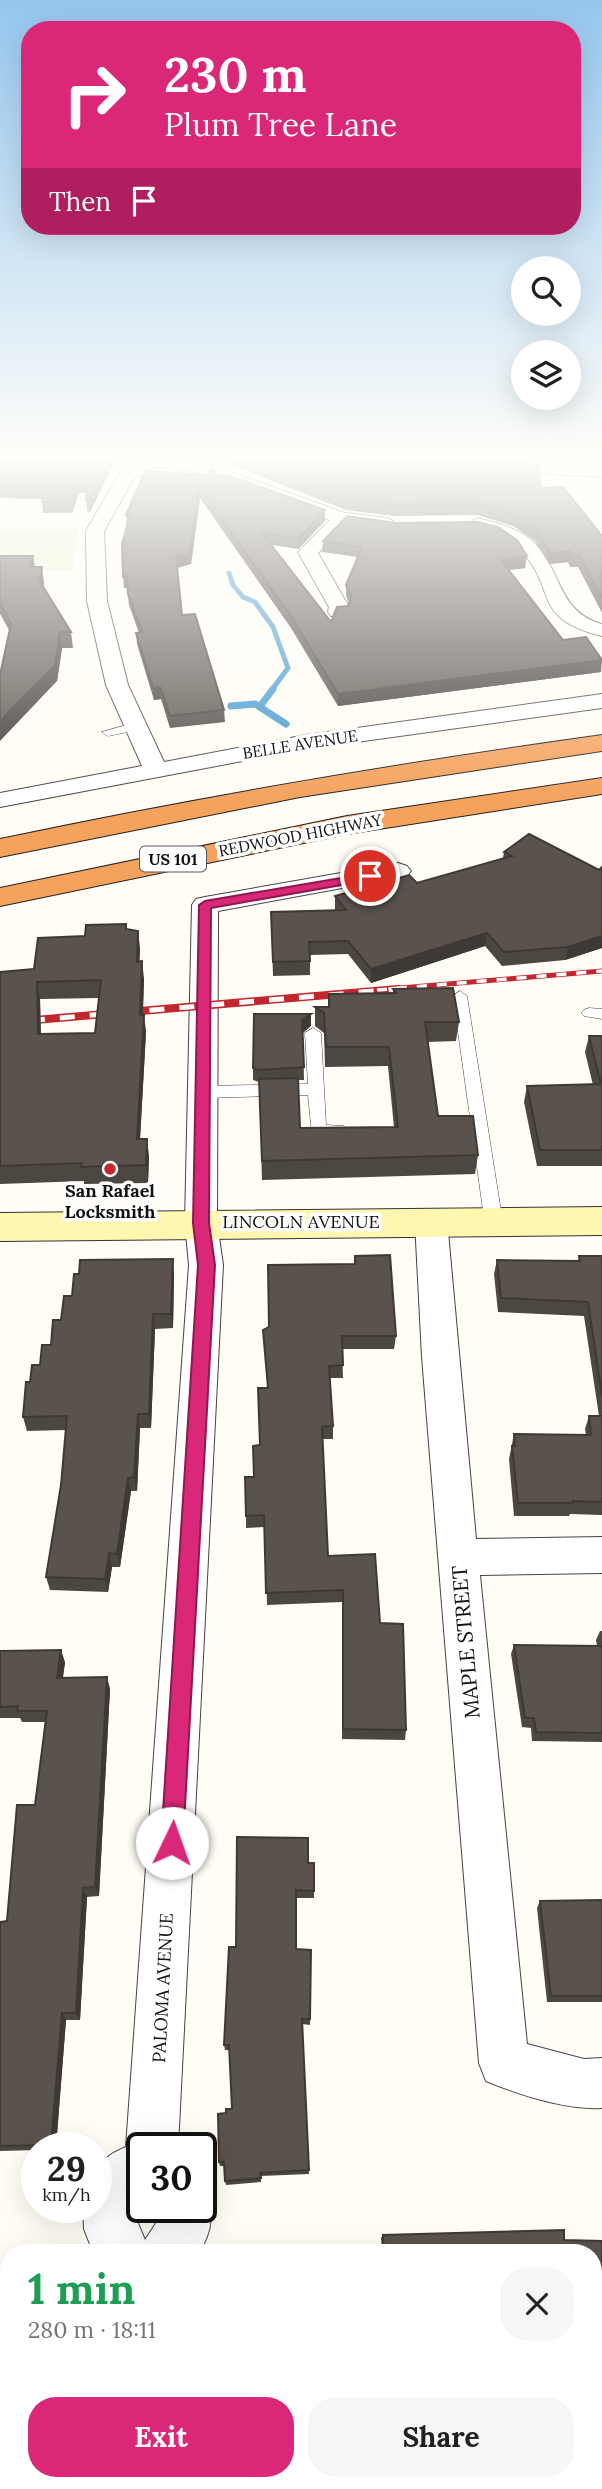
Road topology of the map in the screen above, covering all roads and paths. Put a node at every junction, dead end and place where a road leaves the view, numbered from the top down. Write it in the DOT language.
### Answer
graph roads {
  1 [pos="96,571"];
  2 [pos="319,571"];
  3 [pos="540,571"];
  4 [pos="338,612"];
  5 [pos="602,629"];
  6 [pos="602,701"];
  7 [pos="602,726"];
  8 [pos="134,727"];
  9 [pos="108,732"];
  10 [pos="602,744"];
  11 [pos="156,770"];
  12 [pos="340,782"];
  13 [pos="602,786"];
  14 [pos="0,800"];
  15 [pos="602,806"];
  16 [pos="347,825"];
  17 [pos="0,848"];
  18 [pos="398,871"];
  19 [pos="0,897"];
  20 [pos="460,996"];
  21 [pos="313,1033"];
  22 [pos="316,1089"];
  23 [pos="203,1092"];
  24 [pos="355,1130"];
  25 [pos="602,1221"];
  26 [pos="431,1222"];
  27 [pos="201,1223"];
  28 [pos="494,1224"];
  29 [pos="0,1227"];
  30 [pos="602,1555"];
  31 [pos="458,1557"];
  32 [pos="602,2083"];
  33 [pos="153,2132"];
  34 [pos="126,2174"];
  35 [pos="184,2223"];
  36 [pos="118,2244"];
  37 [pos="173,2244"];
  1 -- 8 [label="street"];
  2 -- 4 [label="street"];
  3 -- 5 [label="street"];
  6 -- 11 [label="street, BELLE AVENUE"];
  7 -- 12 [label="highway"];
  8 -- 9 [label="lane"];
  8 -- 11 [label="street"];
  10 -- 12 [label="highway"];
  11 -- 14 [label="street, BELLE AVENUE"];
  12 -- 17 [label="highway"];
  13 -- 16 [label="highway, REDWOOD HIGHWAY / US 101"];
  15 -- 16 [label="highway"];
  16 -- 19 [label="highway, REDWOOD HIGHWAY / US 101"];
  18 -- 23 [label="street, PALOMA AVENUE"];
  20 -- 28 [label="lane"];
  21 -- 22 [label="lane"];
  22 -- 23 [label="lane"];
  22 -- 24 [label="lane"];
  23 -- 27 [label="street, PALOMA AVENUE"];
  25 -- 28 [label="main road, LINCOLN AVENUE"];
  26 -- 27 [label="main road, LINCOLN AVENUE"];
  26 -- 28 [label="main road, LINCOLN AVENUE"];
  26 -- 31 [label="street, MAPLE STREET"];
  27 -- 29 [label="main road, LINCOLN AVENUE"];
  27 -- 33 [label="street, PALOMA AVENUE"];
  30 -- 31 [label="street"];
  31 -- 32 [label="street, MAPLE STREET"];
  34 -- 36 [label="street"];
  35 -- 37 [label="street"];
}
